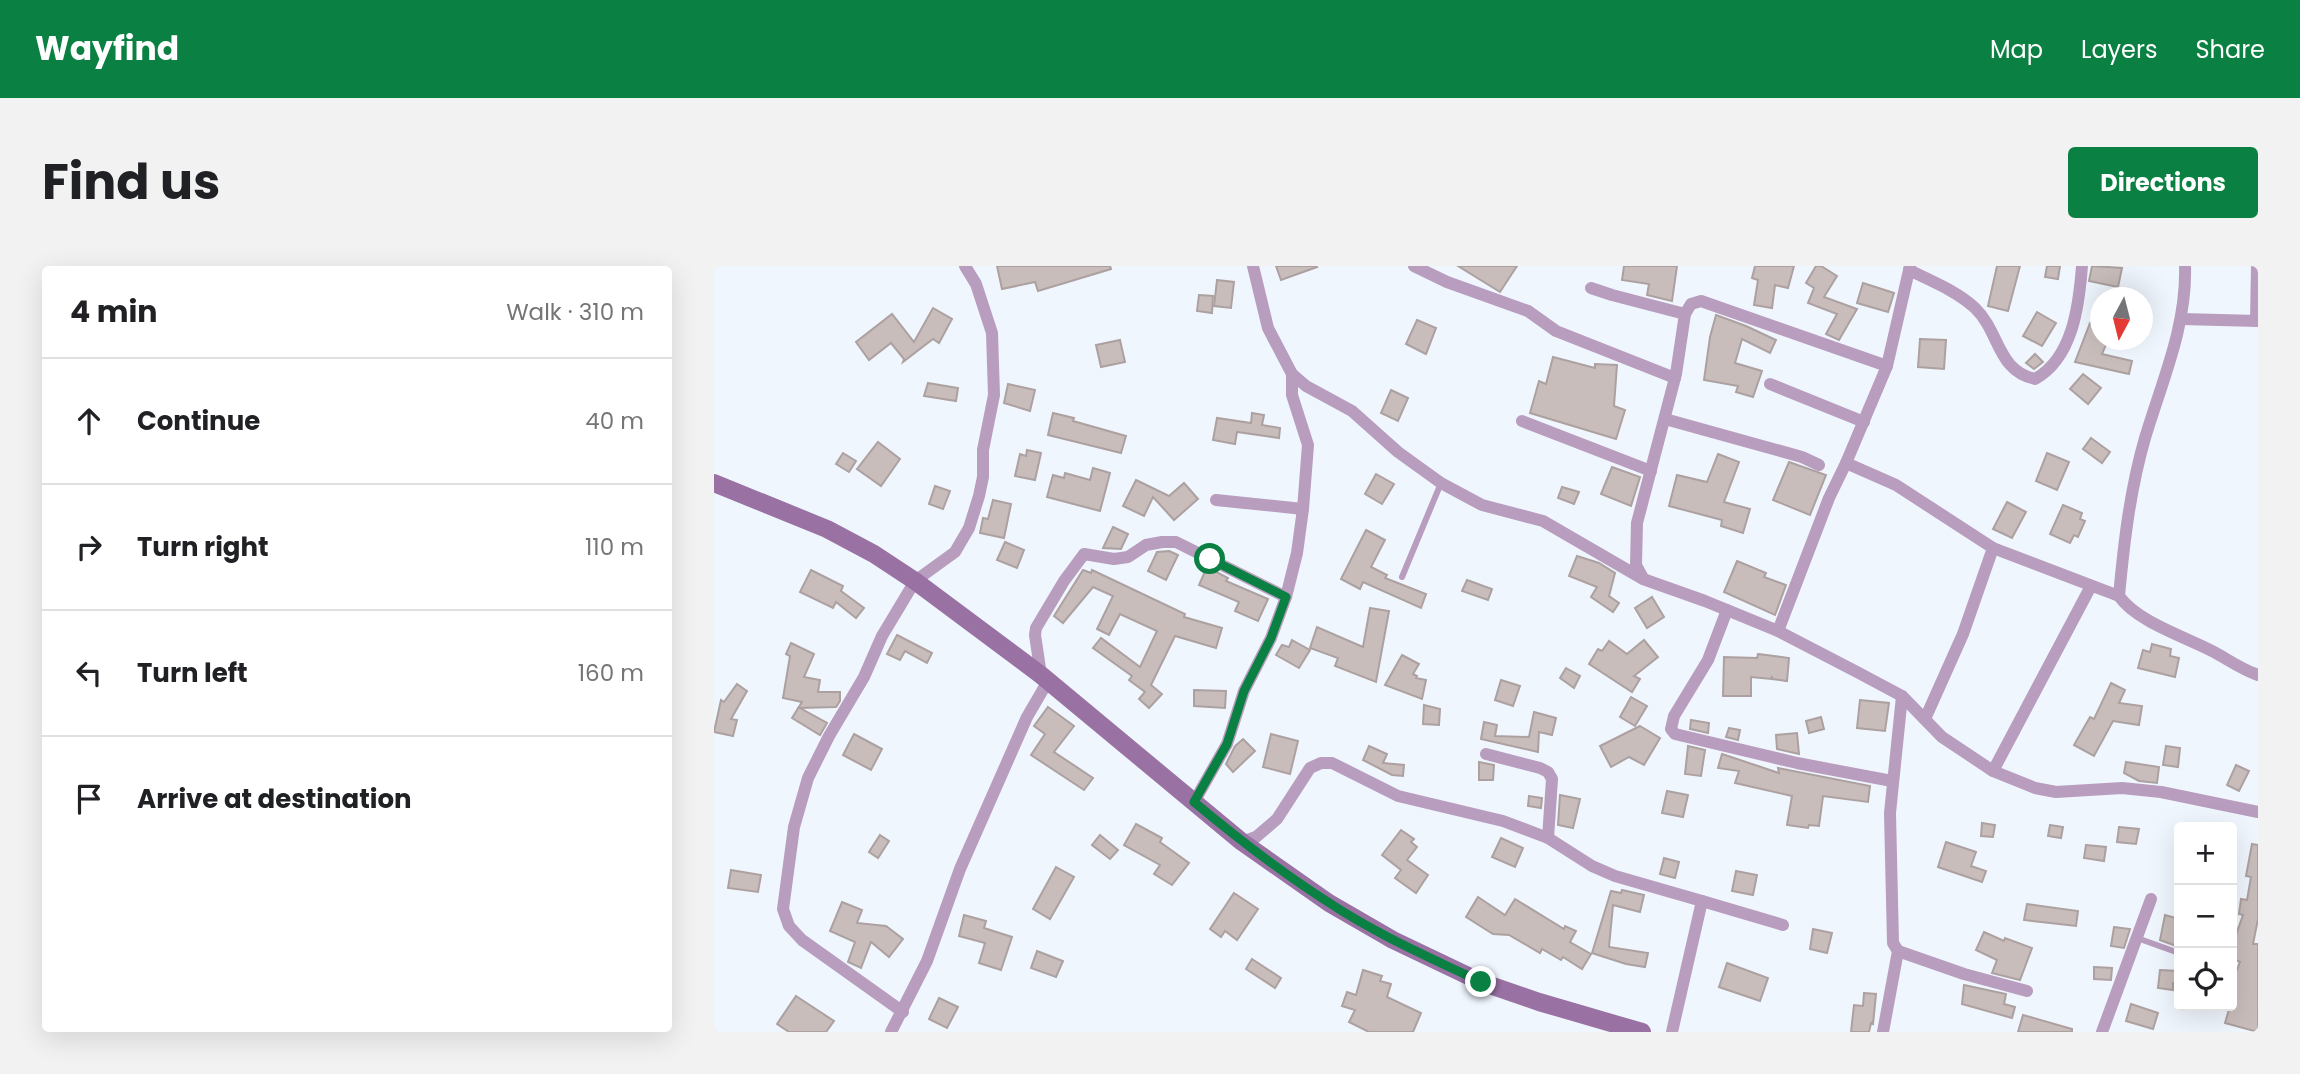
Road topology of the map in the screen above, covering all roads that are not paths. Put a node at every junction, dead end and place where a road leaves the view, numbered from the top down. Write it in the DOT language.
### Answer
graph roads {
  1 [pos="965,266"];
  2 [pos="1253,266"];
  3 [pos="1414,266"];
  4 [pos="2082,266"];
  5 [pos="2185,266"];
  6 [pos="2257,266"];
  7 [pos="1909,268"];
  8 [pos="1591,288"];
  9 [pos="1685,314"];
  10 [pos="2181,320"];
  11 [pos="2257,321"];
  12 [pos="1887,366"];
  13 [pos="1292,374"];
  14 [pos="1675,378"];
  15 [pos="1770,384"];
  16 [pos="1665,419"];
  17 [pos="1522,421"];
  18 [pos="1864,422"];
  19 [pos="1846,463"];
  20 [pos="1819,465"];
  21 [pos="1651,471"];
  22 [pos="714,483"];
  23 [pos="1441,483"];
  24 [pos="1216,500"];
  25 [pos="1303,509"];
  26 [pos="1993,548"];
  27 [pos="1402,576"];
  28 [pos="1643,579"];
  29 [pos="915,581"];
  30 [pos="2091,586"];
  31 [pos="2119,596"];
  32 [pos="1286,597"];
  33 [pos="1727,610"];
  34 [pos="1777,631"];
  35 [pos="2258,675"];
  36 [pos="1044,678"];
  37 [pos="1902,696"];
  38 [pos="1925,719"];
  39 [pos="1486,754"];
  40 [pos="1993,771"];
  41 [pos="1892,781"];
  42 [pos="1194,802"];
  43 [pos="2258,813"];
  44 [pos="1548,838"];
  45 [pos="1242,842"];
  46 [pos="2151,899"];
  47 [pos="1702,901"];
  48 [pos="1783,925"];
  49 [pos="2137,938"];
  50 [pos="1898,951"];
  51 [pos="2174,951"];
  52 [pos="2027,991"];
  53 [pos="903,1012"];
  54 [pos="891,1032"];
  55 [pos="1642,1032"];
  56 [pos="1672,1032"];
  57 [pos="1883,1032"];
  58 [pos="2102,1032"];
  1 -- 29 [label="street"];
  2 -- 13 [label="street"];
  3 -- 14 [label="street"];
  4 -- 7 [label="street"];
  5 -- 10 [label="street"];
  6 -- 11 [label="street"];
  7 -- 12 [label="street"];
  8 -- 9 [label="street"];
  9 -- 12 [label="street"];
  9 -- 14 [label="street"];
  10 -- 11 [label="street"];
  10 -- 31 [label="street"];
  12 -- 18 [label="street"];
  13 -- 23 [label="street"];
  13 -- 25 [label="street"];
  14 -- 16 [label="street"];
  15 -- 18 [label="street"];
  16 -- 20 [label="street"];
  16 -- 21 [label="street"];
  17 -- 21 [label="street"];
  18 -- 19 [label="street"];
  19 -- 26 [label="street"];
  19 -- 34 [label="street"];
  21 -- 28 [label="street"];
  22 -- 29 [label="main road"];
  23 -- 27 [label="lane"];
  23 -- 28 [label="street"];
  24 -- 25 [label="street"];
  25 -- 32 [label="street"];
  26 -- 30 [label="street"];
  26 -- 38 [label="street"];
  28 -- 33 [label="street"];
  29 -- 36 [label="main road"];
  29 -- 53 [label="street"];
  30 -- 31 [label="street"];
  30 -- 40 [label="street"];
  31 -- 35 [label="street"];
  32 -- 36 [label="street"];
  32 -- 42 [label="street"];
  33 -- 34 [label="street"];
  33 -- 41 [label="street"];
  34 -- 37 [label="street"];
  36 -- 42 [label="main road"];
  36 -- 53 [label="street"];
  37 -- 38 [label="street"];
  37 -- 41 [label="street"];
  38 -- 40 [label="street"];
  39 -- 44 [label="street"];
  40 -- 43 [label="street"];
  41 -- 50 [label="street"];
  42 -- 45 [label="main road"];
  44 -- 45 [label="street"];
  44 -- 47 [label="street"];
  45 -- 55 [label="main road"];
  46 -- 49 [label="street"];
  47 -- 48 [label="street"];
  47 -- 56 [label="street"];
  49 -- 51 [label="lane"];
  49 -- 58 [label="street"];
  50 -- 52 [label="street"];
  50 -- 57 [label="street"];
  53 -- 54 [label="street"];
}
